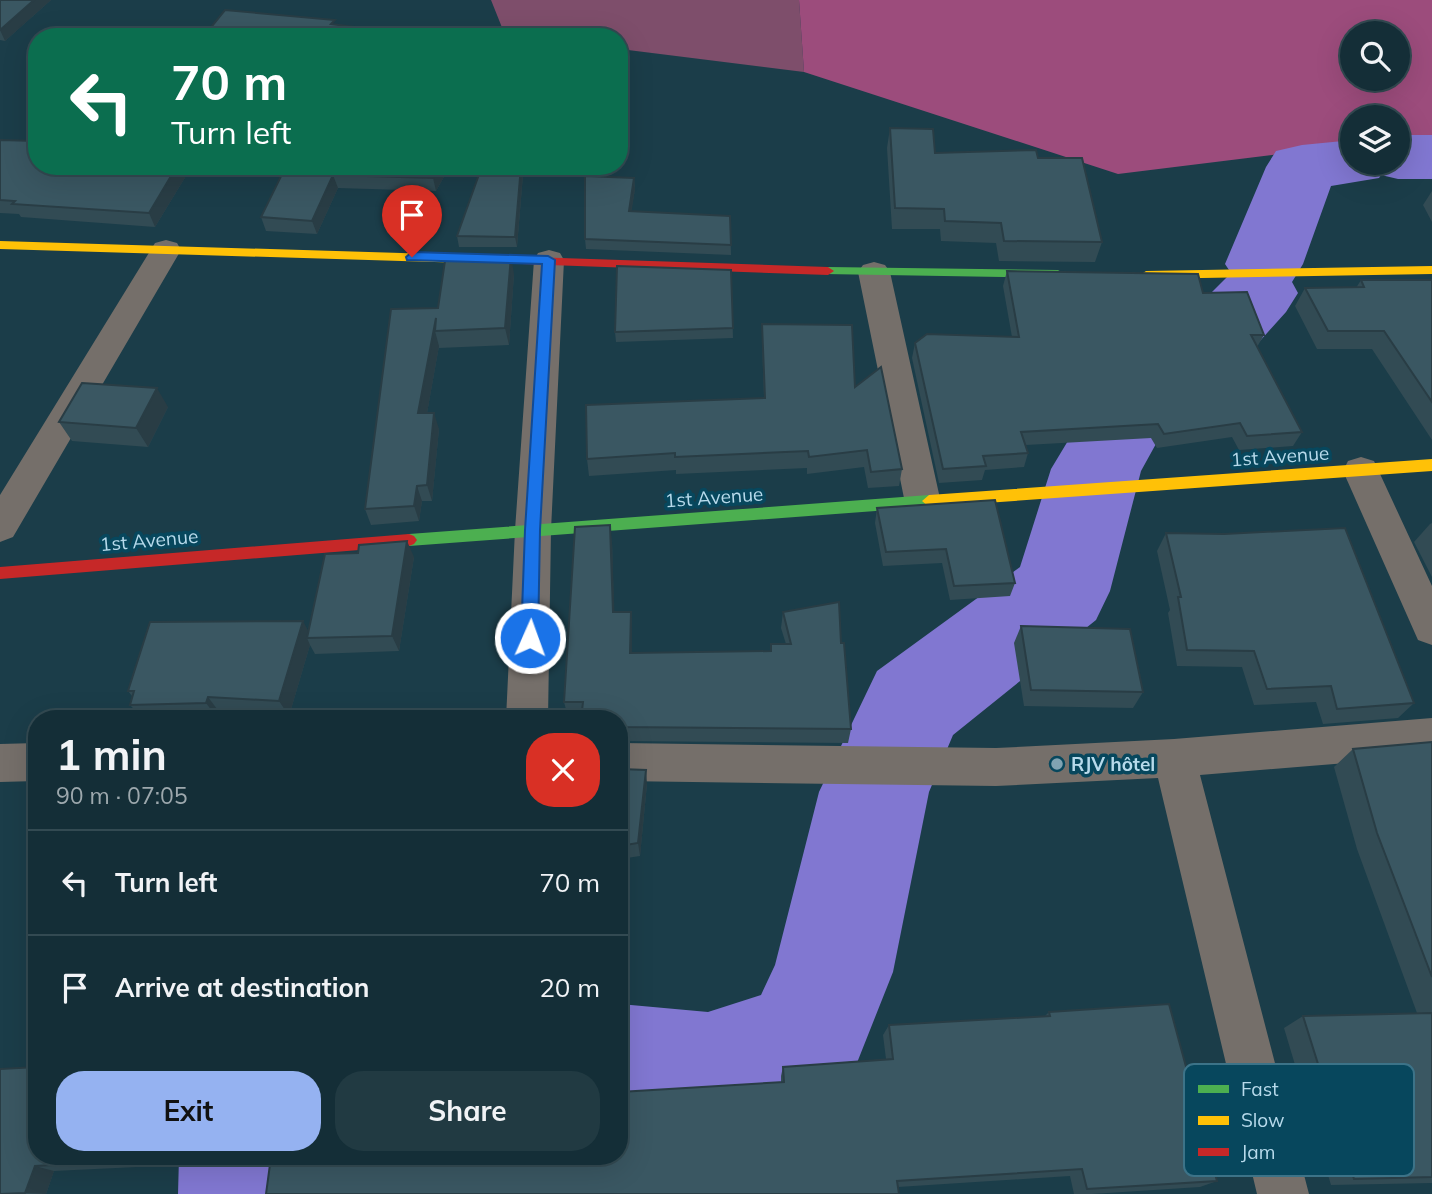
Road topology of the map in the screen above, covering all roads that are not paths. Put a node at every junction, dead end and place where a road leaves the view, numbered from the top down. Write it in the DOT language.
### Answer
graph roads {
  1 [pos="0,245"];
  2 [pos="166,250"];
  3 [pos="548,260"];
  4 [pos="1432,270"];
  5 [pos="874,272"];
  6 [pos="1076,275"];
  7 [pos="1130,275"];
  8 [pos="1432,465"];
  9 [pos="1361,471"];
  10 [pos="923,503"];
  11 [pos="0,527"];
  12 [pos="533,530"];
  13 [pos="0,573"];
  14 [pos="1432,628"];
  15 [pos="527,710"];
  16 [pos="1432,737"];
  17 [pos="1174,758"];
  18 [pos="28,762"];
  19 [pos="628,762"];
  20 [pos="0,763"];
  21 [pos="1250,1064"];
  22 [pos="1278,1176"];
  23 [pos="1283,1194"];
  1 -- 2 [label="street"];
  2 -- 3 [label="street"];
  2 -- 11 [label="street"];
  3 -- 5 [label="street"];
  3 -- 12 [label="street"];
  4 -- 7 [label="street"];
  5 -- 6 [label="street"];
  5 -- 10 [label="street"];
  8 -- 9 [label="street, 1st Avenue"];
  9 -- 10 [label="street, 1st Avenue"];
  9 -- 14 [label="street"];
  10 -- 12 [label="street, 1st Avenue"];
  12 -- 13 [label="street, 1st Avenue"];
  12 -- 15 [label="street"];
  16 -- 17 [label="street"];
  17 -- 19 [label="street"];
  17 -- 21 [label="street"];
  18 -- 20 [label="street"];
  22 -- 23 [label="street"];
}
